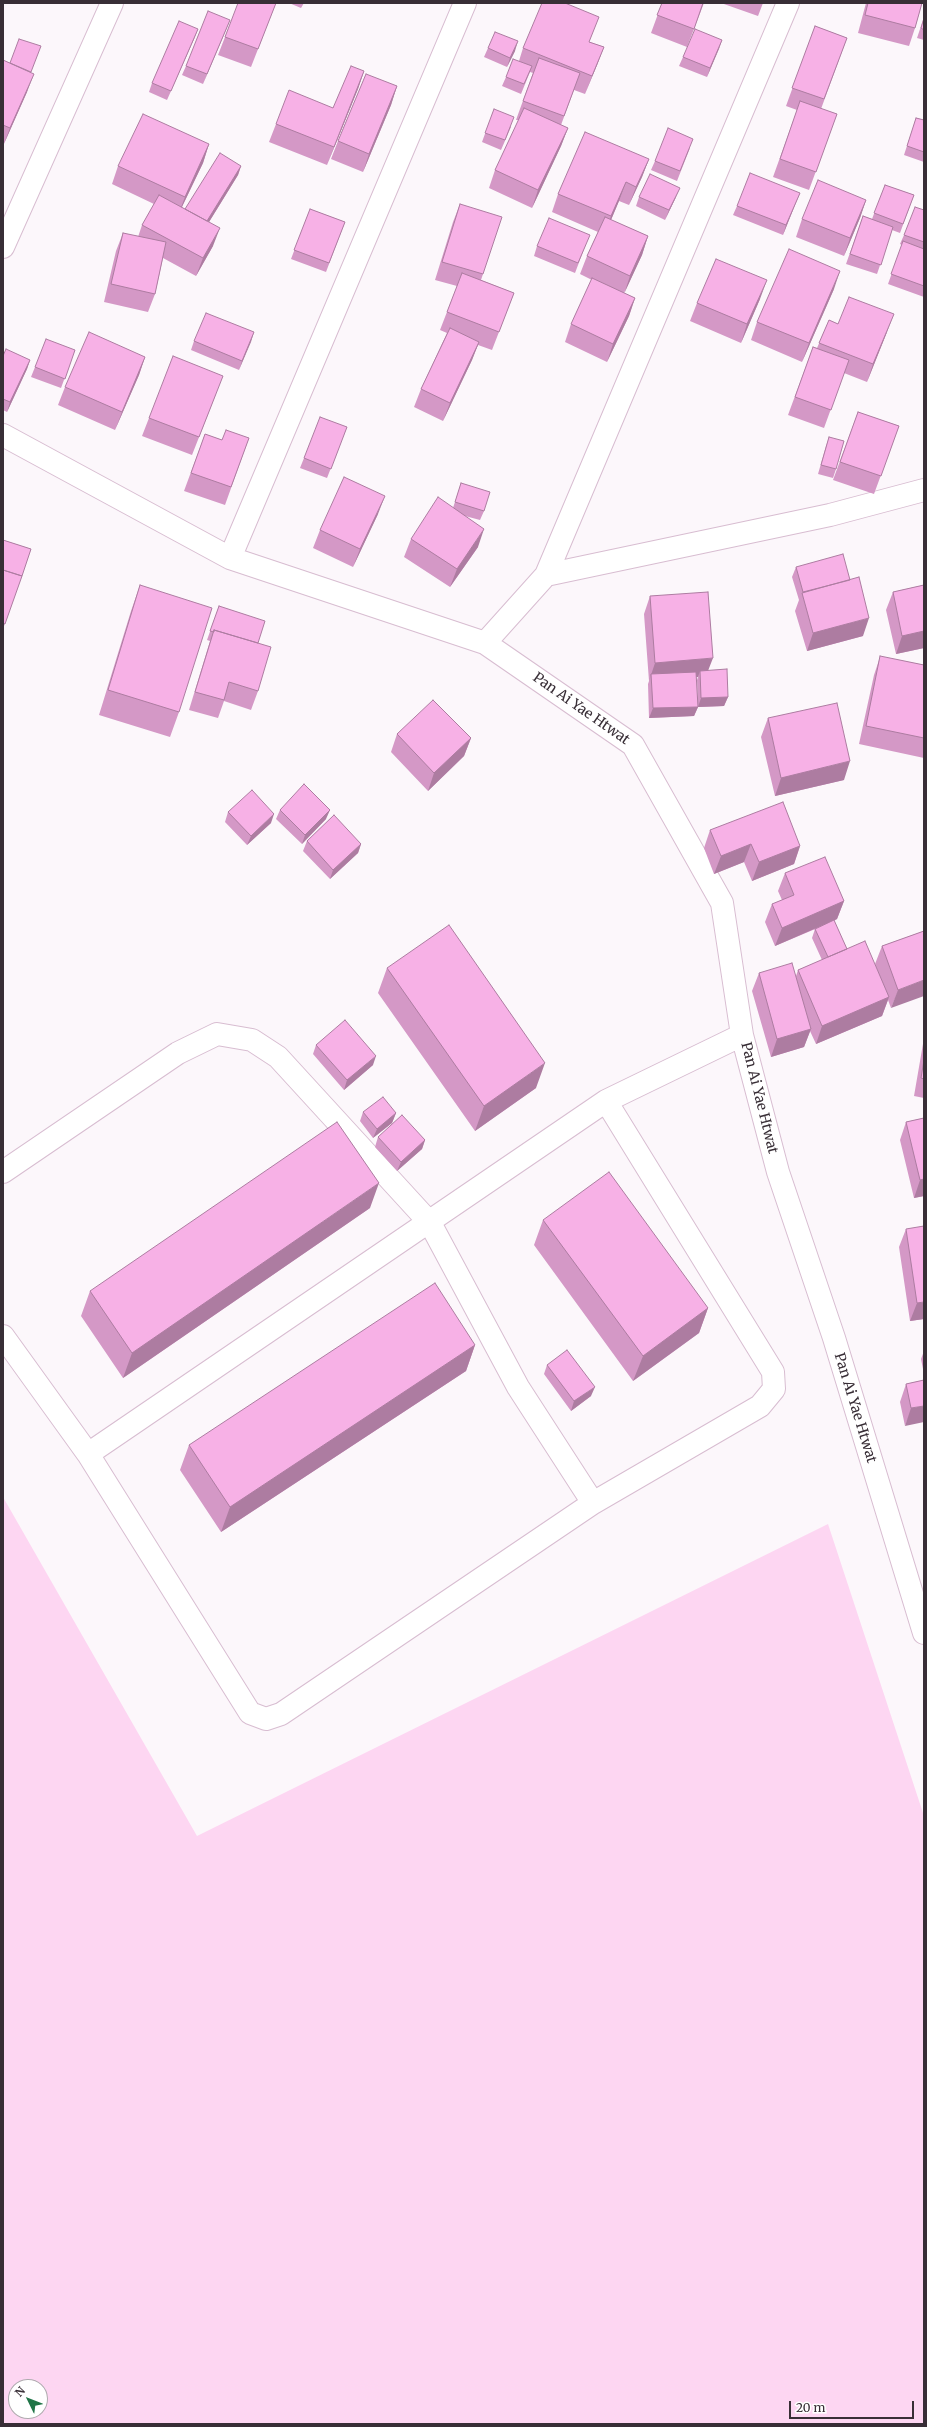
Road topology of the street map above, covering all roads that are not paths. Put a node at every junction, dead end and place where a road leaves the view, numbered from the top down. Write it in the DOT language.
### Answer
graph roads {
  1 [pos="112,3"];
  2 [pos="465,3"];
  3 [pos="788,3"];
  4 [pos="3,247"];
  5 [pos="3,435"];
  6 [pos="924,490"];
  7 [pos="230,558"];
  8 [pos="546,575"];
  9 [pos="485,643"];
  10 [pos="742,1035"];
  11 [pos="606,1101"];
  12 [pos="3,1172"];
  13 [pos="430,1223"];
  14 [pos="3,1336"];
  15 [pos="88,1454"];
  16 [pos="593,1503"];
  17 [pos="924,1633"];
  1 -- 4 [label="street"];
  2 -- 7 [label="street"];
  3 -- 8 [label="street"];
  5 -- 7 [label="street, Pan Ai Yae Htwat"];
  6 -- 8 [label="street"];
  7 -- 9 [label="street, Pan Ai Yae Htwat"];
  8 -- 9 [label="street"];
  9 -- 10 [label="street, Pan Ai Yae Htwat"];
  10 -- 11 [label="street"];
  10 -- 17 [label="street, Pan Ai Yae Htwat"];
  11 -- 13 [label="street"];
  11 -- 16 [label="street"];
  12 -- 13 [label="street"];
  13 -- 15 [label="street"];
  13 -- 16 [label="street"];
  14 -- 15 [label="street"];
  15 -- 16 [label="street"];
}
